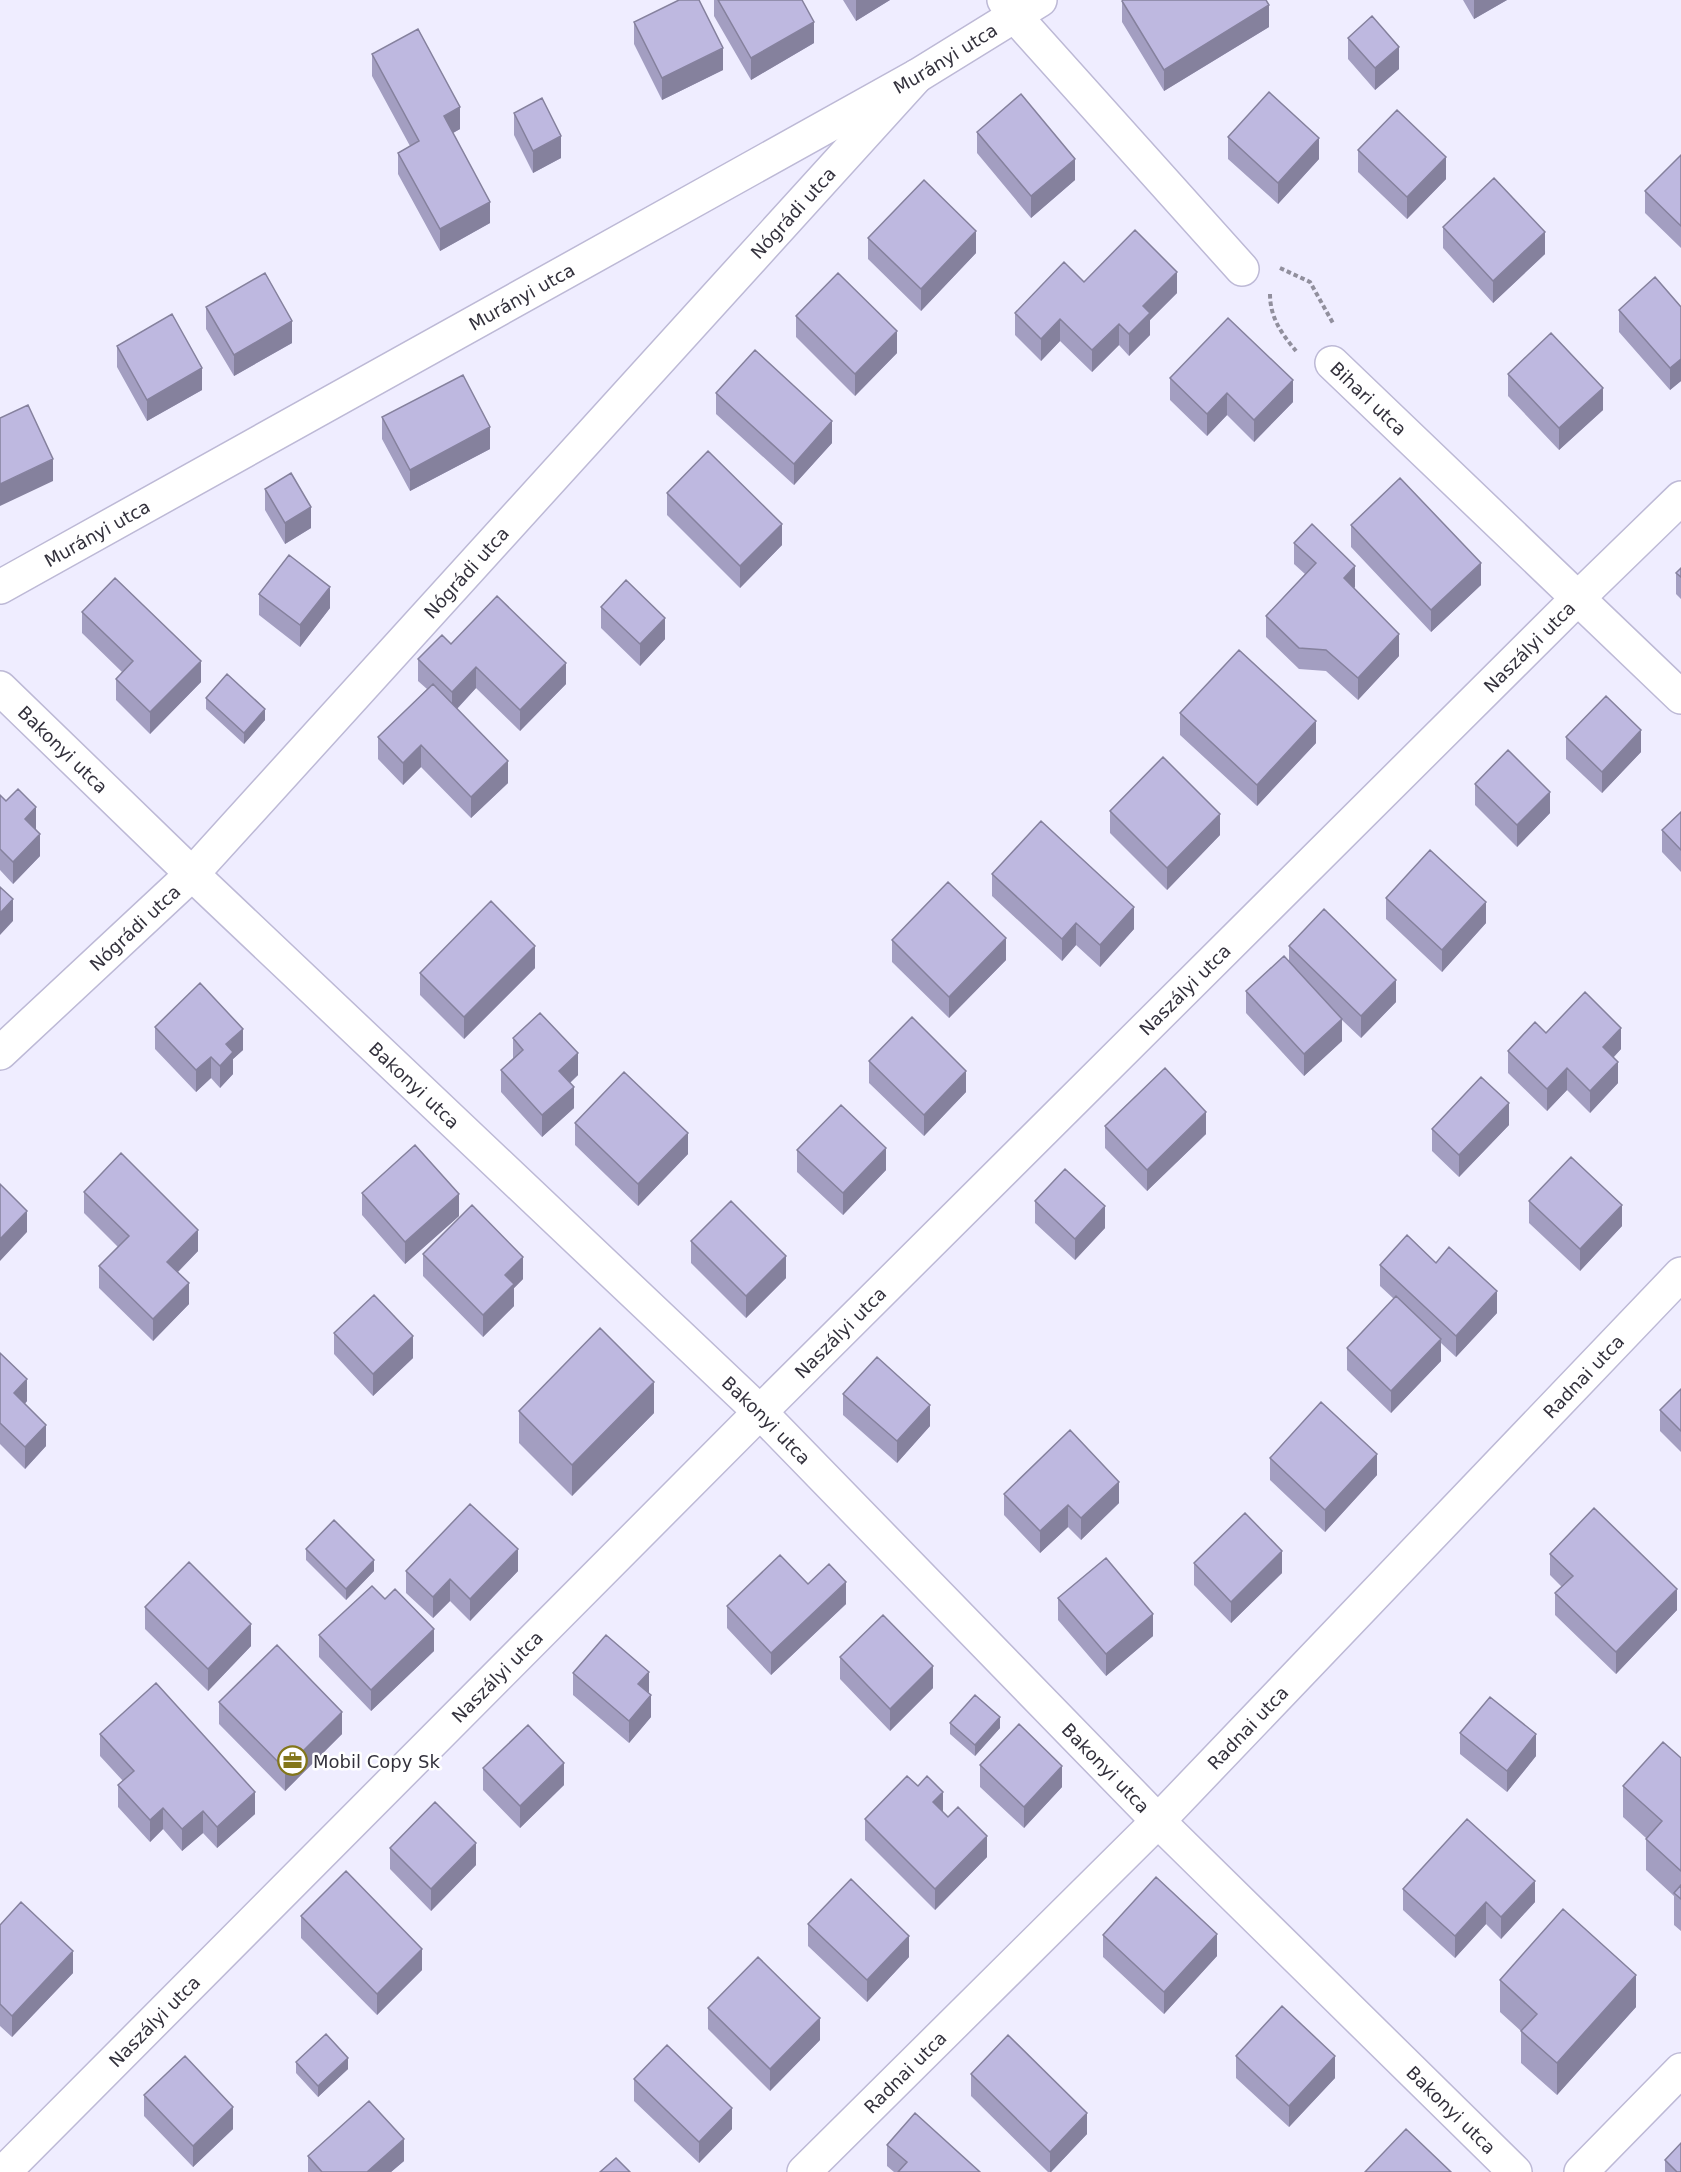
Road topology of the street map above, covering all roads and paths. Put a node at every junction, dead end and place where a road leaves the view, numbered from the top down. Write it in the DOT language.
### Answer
graph roads {
  1 [pos="1019,5"];
  2 [pos="917,76"];
  3 [pos="1257,267"];
  4 [pos="1338,369"];
  5 [pos="1681,498"];
  6 [pos="0,587"];
  7 [pos="1578,598"];
  8 [pos="0,688"];
  9 [pos="1681,697"];
  10 [pos="192,874"];
  11 [pos="0,1053"];
  12 [pos="1681,1274"];
  13 [pos="759,1412"];
  14 [pos="1158,1821"];
  15 [pos="1681,2070"];
  16 [pos="4,2172"];
  17 [pos="804,2172"];
  18 [pos="1515,2172"];
  19 [pos="1581,2172"];
  1 -- 2 [label="street, Murányi utca"];
  1 -- 3 [label="street"];
  2 -- 6 [label="street, Murányi utca"];
  2 -- 10 [label="street, Nógrádi utca"];
  3 -- 4 [label="path, Bihari utca"];
  3 -- 4 [label="path"];
  4 -- 7 [label="street, Bihari utca"];
  5 -- 7 [label="street, Naszályi utca"];
  7 -- 9 [label="street, Bihari utca"];
  7 -- 13 [label="street, Naszályi utca"];
  8 -- 10 [label="street, Bakonyi utca"];
  10 -- 11 [label="street, Nógrádi utca"];
  10 -- 13 [label="street, Bakonyi utca"];
  12 -- 14 [label="street, Radnai utca"];
  13 -- 14 [label="street, Bakonyi utca"];
  13 -- 16 [label="street, Naszályi utca"];
  14 -- 17 [label="street, Radnai utca"];
  14 -- 18 [label="street, Bakonyi utca"];
  15 -- 19 [label="street"];
}
